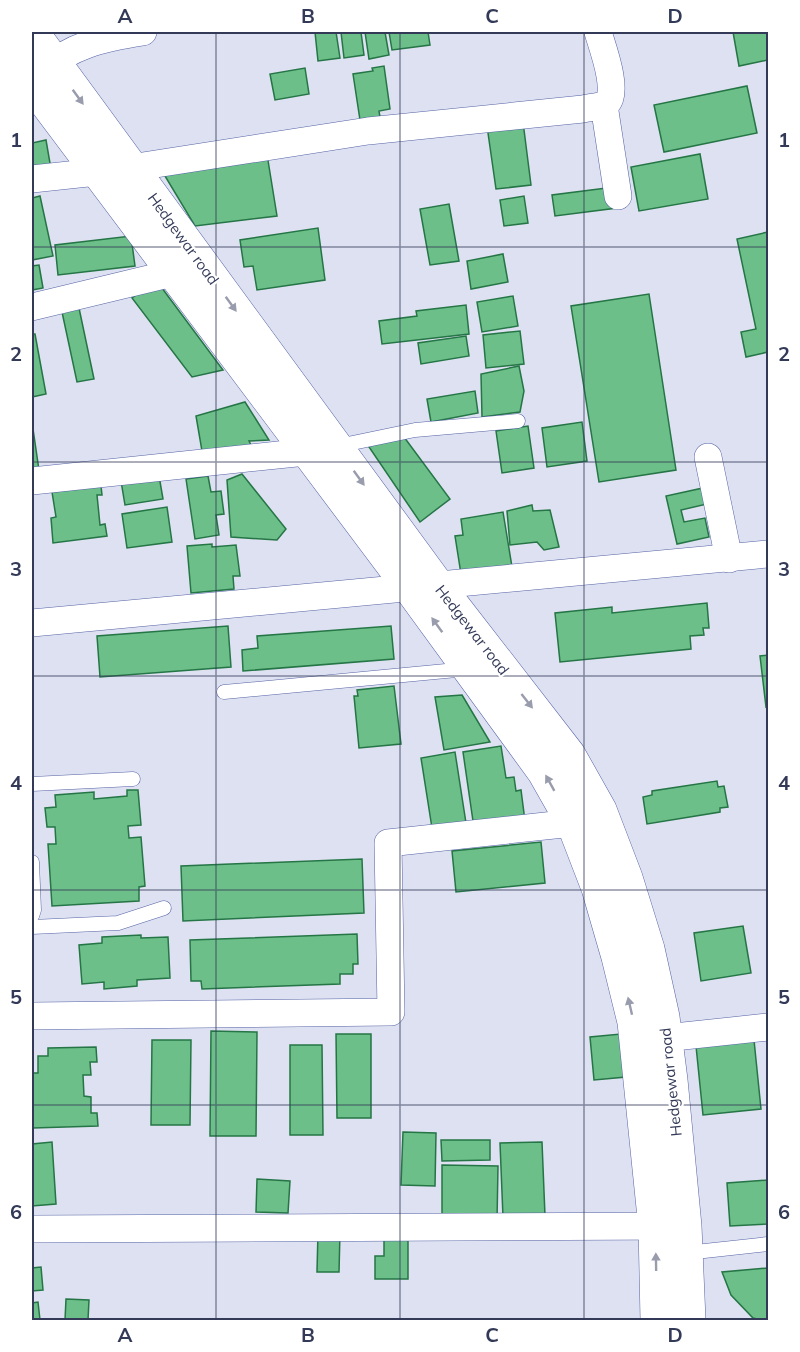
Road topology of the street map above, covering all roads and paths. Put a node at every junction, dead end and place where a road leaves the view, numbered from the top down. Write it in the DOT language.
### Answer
graph roads {
  1 [pos="32,32"];
  2 [pos="144,32"];
  3 [pos="598,32"];
  4 [pos="38,75"];
  5 [pos="604,105"];
  6 [pos="130,168"];
  7 [pos="97,172"];
  8 [pos="32,179"];
  9 [pos="618,196"];
  10 [pos="173,273"];
  11 [pos="32,306"];
  12 [pos="518,421"];
  13 [pos="321,449"];
  14 [pos="708,457"];
  15 [pos="32,481"];
  16 [pos="768,554"];
  17 [pos="729,559"];
  18 [pos="424,587"];
  19 [pos="32,623"];
  20 [pos="469,669"];
  21 [pos="224,692"];
  22 [pos="133,778"];
  23 [pos="32,784"];
  24 [pos="573,823"];
  25 [pos="32,862"];
  26 [pos="164,908"];
  27 [pos="32,916"];
  28 [pos="32,927"];
  29 [pos="32,1016"];
  30 [pos="768,1027"];
  31 [pos="651,1039"];
  32 [pos="32,1229"];
  33 [pos="676,1235"];
  34 [pos="768,1244"];
  35 [pos="657,1320"];
  36 [pos="689,1320"];
  1 -- 4 [label="main road, Hedgewar road"];
  2 -- 4 [label="street"];
  3 -- 5 [label="street"];
  4 -- 6 [label="main road, Hedgewar road, one-way"];
  4 -- 7 [label="main road, Hedgewar road"];
  5 -- 6 [label="street"];
  5 -- 9 [label="street"];
  6 -- 13 [label="main road, Hedgewar road, one-way"];
  7 -- 8 [label="street"];
  7 -- 10 [label="main road, Hedgewar road"];
  10 -- 11 [label="street"];
  10 -- 13 [label="main road, Hedgewar road"];
  12 -- 13 [label="lane"];
  13 -- 15 [label="street"];
  13 -- 18 [label="main road, Hedgewar road"];
  14 -- 17 [label="street"];
  16 -- 17 [label="street"];
  17 -- 18 [label="street"];
  18 -- 19 [label="street"];
  20 -- 18 [label="main road, Hedgewar road, one-way"];
  18 -- 31 [label="main road, Hedgewar road, one-way"];
  20 -- 21 [label="lane"];
  24 -- 20 [label="main road, Hedgewar road, one-way"];
  22 -- 23 [label="lane"];
  24 -- 29 [label="street"];
  31 -- 24 [label="main road, Hedgewar road, one-way"];
  25 -- 27 [label="lane"];
  26 -- 28 [label="lane"];
  30 -- 31 [label="street"];
  31 -- 33 [label="main road, Hedgewar road"];
  32 -- 33 [label="street"];
  33 -- 34 [label="lane"];
  35 -- 33 [label="main road, Hedgewar road, one-way"];
  33 -- 36 [label="main road, Hedgewar road"];
}
